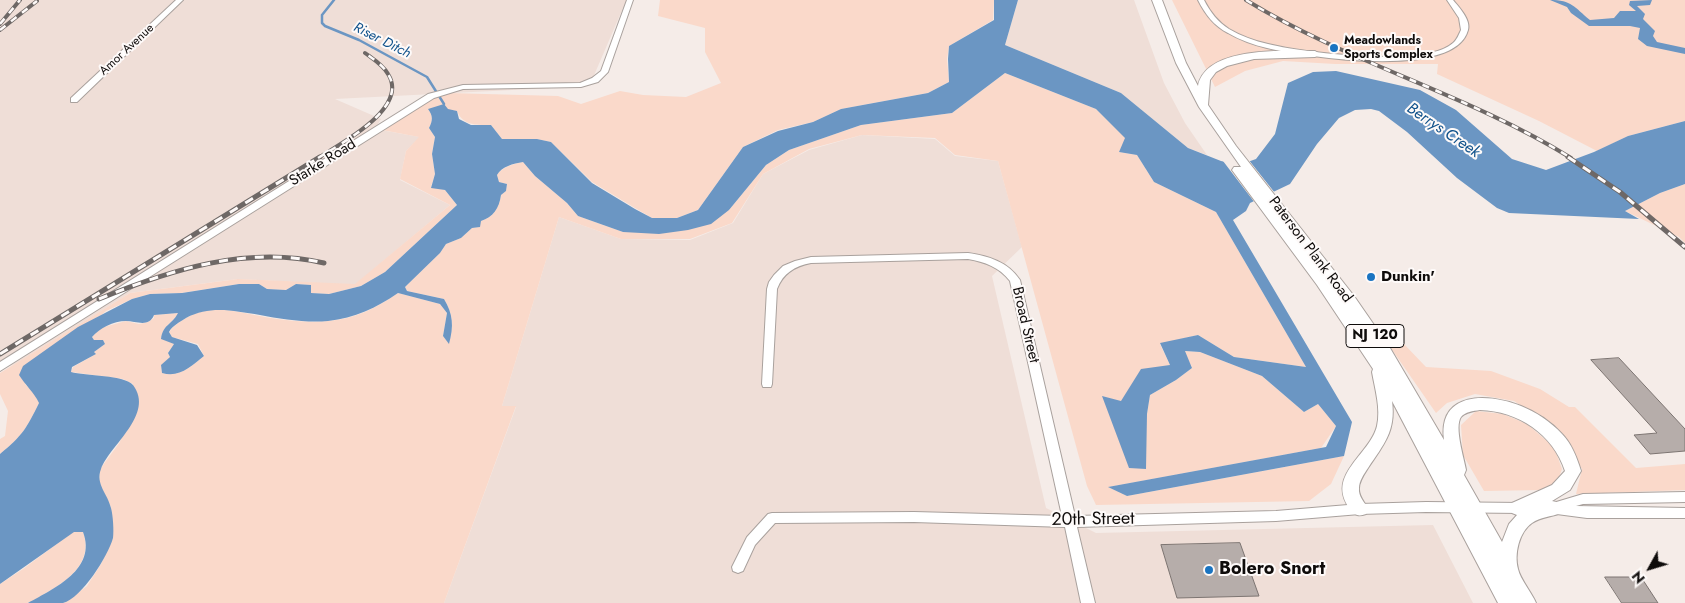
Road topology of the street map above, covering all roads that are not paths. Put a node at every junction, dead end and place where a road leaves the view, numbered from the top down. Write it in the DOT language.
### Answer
graph roads {
  1 [pos="180,0"];
  2 [pos="630,0"];
  3 [pos="1148,0"];
  4 [pos="1157,0"];
  5 [pos="1163,0"];
  6 [pos="1202,0"];
  7 [pos="1450,0"];
  8 [pos="1161,12"];
  9 [pos="1314,54"];
  10 [pos="74,100"];
  11 [pos="1204,107"];
  12 [pos="1235,158"];
  13 [pos="1268,202"];
  14 [pos="1378,365"];
  15 [pos="0,367"];
  16 [pos="767,384"];
  17 [pos="1459,481"];
  18 [pos="1685,497"];
  19 [pos="1465,508"];
  20 [pos="1518,508"];
  21 [pos="1555,508"];
  22 [pos="1360,509"];
  23 [pos="1685,514"];
  24 [pos="1070,522"];
  25 [pos="738,567"];
  26 [pos="1509,571"];
  27 [pos="1088,603"];
  28 [pos="1508,603"];
  29 [pos="1527,603"];
  1 -- 10 [label="street, Amor Avenue"];
  2 -- 15 [label="street, Starke Road"];
  3 -- 12 [label="main road, Paterson Plank Road / NJ 120"];
  4 -- 8 [label="main road, Paterson Plank Road / NJ 120"];
  5 -- 8 [label="main road"];
  6 -- 9 [label="street"];
  7 -- 9 [label="street"];
  8 -- 11 [label="main road, Paterson Plank Road / NJ 120"];
  9 -- 11 [label="main road"];
  11 -- 12 [label="main road, Paterson Plank Road / NJ 120"];
  12 -- 13 [label="main road, Paterson Plank Road / NJ 120"];
  13 -- 14 [label="main road, Paterson Plank Road / NJ 120"];
  13 -- 17 [label="main road, Paterson Plank Road / NJ 120"];
  14 -- 19 [label="main road, Paterson Plank Road / NJ 120"];
  14 -- 22 [label="main road"];
  16 -- 24 [label="street, Broad Street"];
  17 -- 19 [label="main road, Paterson Plank Road / NJ 120"];
  17 -- 20 [label="main road"];
  18 -- 21 [label="street"];
  19 -- 20 [label="street"];
  19 -- 22 [label="street, 20th Street"];
  19 -- 26 [label="main road, Paterson Plank Road / NJ 120"];
  19 -- 28 [label="main road, Paterson Plank Road / NJ 120"];
  20 -- 21 [label="street"];
  21 -- 23 [label="street"];
  21 -- 26 [label="main road"];
  22 -- 24 [label="street, 20th Street"];
  24 -- 25 [label="street, 20th Street"];
  24 -- 27 [label="street, Broad Street"];
  26 -- 29 [label="main road, Paterson Plank Road / NJ 120"];
}
